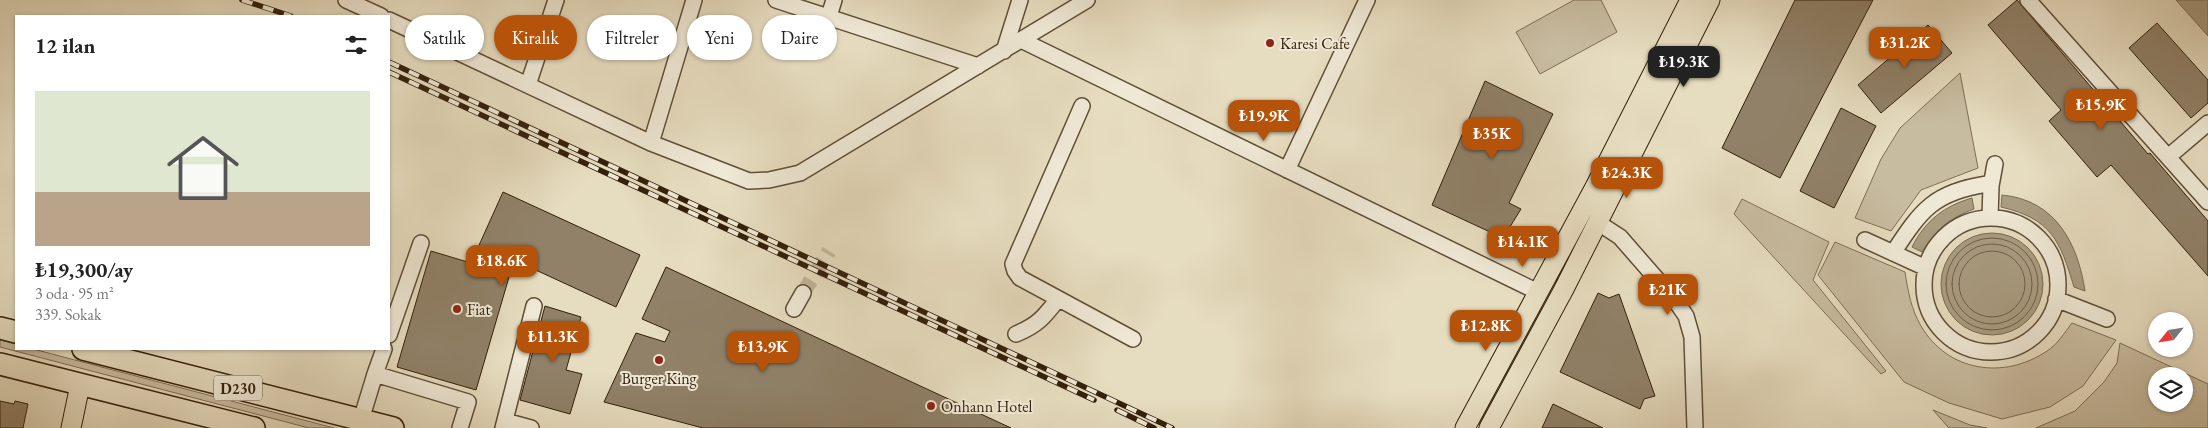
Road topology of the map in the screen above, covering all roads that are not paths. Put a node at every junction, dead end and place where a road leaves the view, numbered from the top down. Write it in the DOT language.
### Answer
graph roads {
  1 [pos="346,0"];
  2 [pos="556,0"];
  3 [pos="694,0"];
  4 [pos="776,0"];
  5 [pos="834,0"];
  6 [pos="1020,0"];
  7 [pos="1087,0"];
  8 [pos="1367,0"];
  9 [pos="1690,0"];
  10 [pos="1710,0"];
  11 [pos="2028,0"];
  12 [pos="379,15"];
  13 [pos="826,15"];
  14 [pos="829,15"];
  15 [pos="837,19"];
  16 [pos="390,20"];
  17 [pos="1021,40"];
  18 [pos="1004,51"];
  19 [pos="978,66"];
  20 [pos="528,85"];
  21 [pos="1082,106"];
  22 [pos="2208,123"];
  23 [pos="651,143"];
  24 [pos="2168,157"];
  25 [pos="1995,164"];
  26 [pos="1287,170"];
  27 [pos="1991,186"];
  28 [pos="2208,202"];
  29 [pos="1990,218"];
  30 [pos="1597,222"];
  31 [pos="1865,240"];
  32 [pos="421,243"];
  33 [pos="1893,253"];
  34 [pos="1926,268"];
  35 [pos="1538,292"];
  36 [pos="803,294"];
  37 [pos="1058,299"];
  38 [pos="2056,300"];
  39 [pos="534,306"];
  40 [pos="794,309"];
  41 [pos="2107,319"];
  42 [pos="0,328"];
  43 [pos="15,332"];
  44 [pos="390,332"];
  45 [pos="1016,334"];
  46 [pos="1133,339"];
  47 [pos="87,350"];
  48 [pos="384,350"];
  49 [pos="0,364"];
  50 [pos="375,374"];
  51 [pos="80,385"];
  52 [pos="361,420"];
  53 [pos="504,425"];
  54 [pos="71,428"];
  55 [pos="254,428"];
  56 [pos="393,428"];
  57 [pos="460,428"];
  58 [pos="531,428"];
  59 [pos="1465,428"];
  60 [pos="1489,428"];
  61 [pos="1695,428"];
  1 -- 12 [label="street"];
  2 -- 20 [label="street"];
  3 -- 23 [label="street"];
  4 -- 13 [label="street"];
  5 -- 14 [label="street"];
  6 -- 18 [label="street"];
  7 -- 17 [label="street"];
  8 -- 26 [label="street"];
  9 -- 35 [label="main road"];
  10 -- 30 [label="main road"];
  11 -- 24 [label="street"];
  15 -- 19 [label="street"];
  16 -- 20 [label="street"];
  17 -- 18 [label="street"];
  17 -- 26 [label="street"];
  18 -- 19 [label="street"];
  19 -- 23 [label="street"];
  20 -- 23 [label="street"];
  21 -- 37 [label="street"];
  22 -- 24 [label="street"];
  24 -- 28 [label="street"];
  25 -- 27 [label="street"];
  26 -- 35 [label="street"];
  27 -- 29 [label="street"];
  27 -- 33 [label="street"];
  29 -- 34 [label="street"];
  29 -- 38 [label="street"];
  30 -- 60 [label="main road"];
  30 -- 61 [label="street"];
  31 -- 33 [label="street"];
  32 -- 44 [label="street"];
  33 -- 34 [label="street"];
  34 -- 38 [label="street"];
  35 -- 59 [label="main road"];
  36 -- 40 [label="street"];
  37 -- 45 [label="street"];
  37 -- 46 [label="street"];
  38 -- 41 [label="street"];
  39 -- 53 [label="street"];
  42 -- 43 [label="highway"];
  47 -- 52 [label="highway, D230"];
  48 -- 50 [label="street"];
  49 -- 51 [label="highway, D230"];
  50 -- 52 [label="street"];
  50 -- 57 [label="street"];
  51 -- 54 [label="main road"];
  51 -- 55 [label="highway, D230"];
  52 -- 56 [label="highway, D230"];
  53 -- 58 [label="street"];
}
